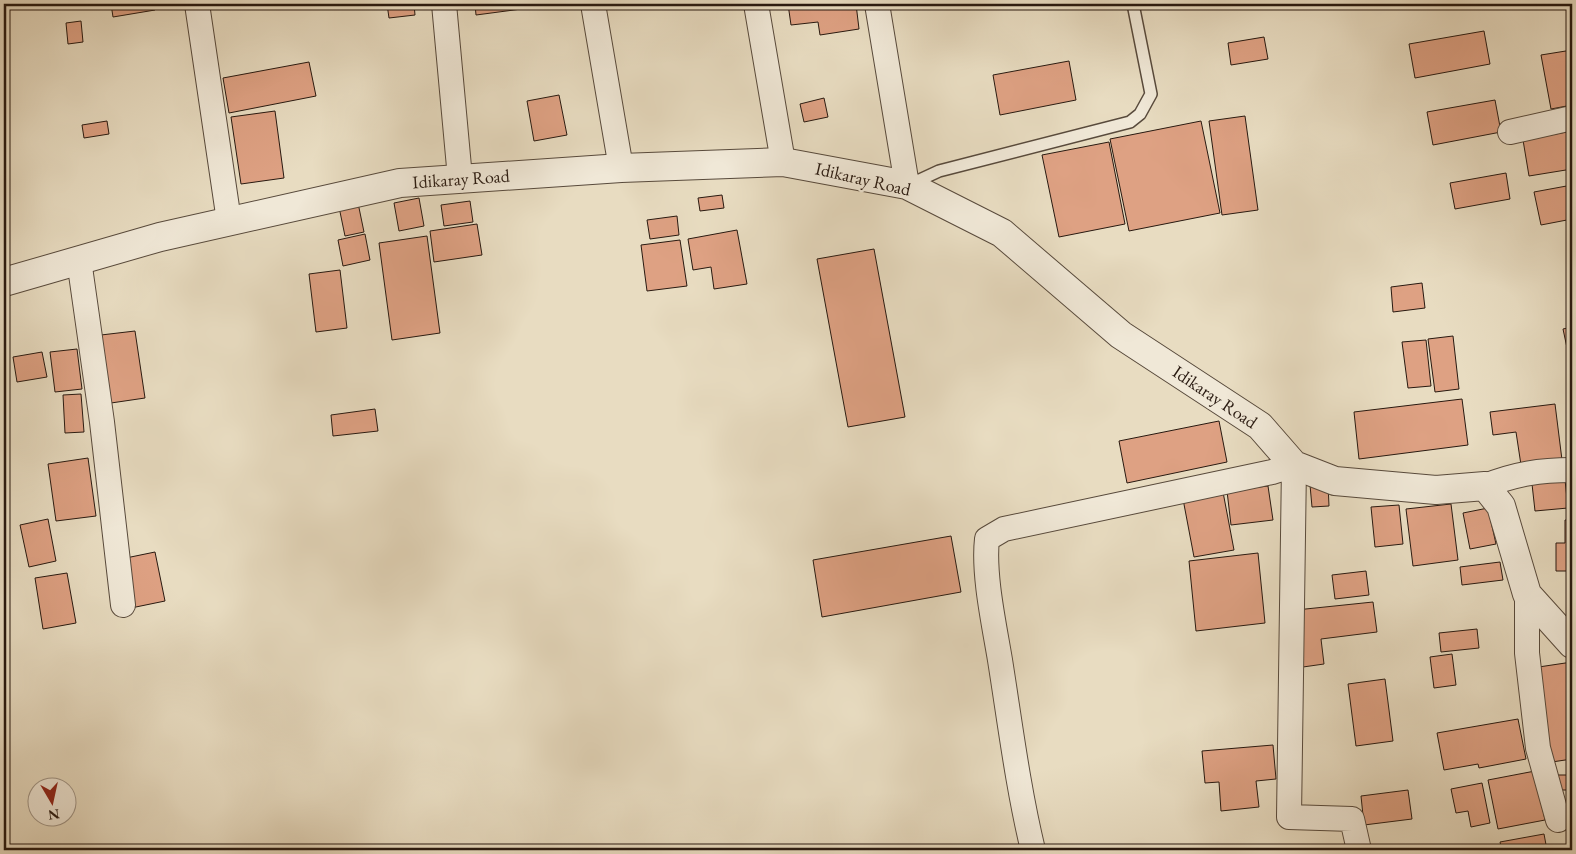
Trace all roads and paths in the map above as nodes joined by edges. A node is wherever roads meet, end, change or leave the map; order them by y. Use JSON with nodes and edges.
{"nodes":[{"id":1,"x":197,"y":4,"type":"edge"},
{"id":2,"x":444,"y":4,"type":"edge"},
{"id":3,"x":593,"y":4,"type":"edge"},
{"id":4,"x":756,"y":4,"type":"edge"},
{"id":5,"x":877,"y":4,"type":"edge"},
{"id":6,"x":1133,"y":4,"type":"edge"},
{"id":7,"x":1572,"y":118,"type":"edge"},
{"id":8,"x":1510,"y":132,"type":"dead end"},
{"id":9,"x":783,"y":162,"type":"junction"},
{"id":10,"x":621,"y":168,"type":"junction"},
{"id":11,"x":460,"y":178,"type":"junction"},
{"id":12,"x":907,"y":185,"type":"junction"},
{"id":13,"x":229,"y":221,"type":"junction"},
{"id":14,"x":79,"y":260,"type":"junction"},
{"id":15,"x":4,"y":282,"type":"edge"},
{"id":16,"x":1294,"y":465,"type":"junction"},
{"id":17,"x":1572,"y":470,"type":"edge"},
{"id":18,"x":1485,"y":486,"type":"junction"},
{"id":19,"x":1527,"y":594,"type":"junction"},
{"id":20,"x":123,"y":605,"type":"dead end"},
{"id":21,"x":1572,"y":644,"type":"edge"},
{"id":22,"x":1558,"y":820,"type":"dead end"},
{"id":23,"x":1033,"y":850,"type":"edge"},
{"id":24,"x":1359,"y":850,"type":"edge"}],
"edges":[{"from":1,"to":13,"type":"street"},
{"from":2,"to":11,"type":"street"},
{"from":3,"to":10,"type":"street"},
{"from":4,"to":9,"type":"street"},
{"from":5,"to":12,"type":"street"},
{"from":6,"to":12,"type":"lane"},
{"from":7,"to":8,"type":"street"},
{"from":9,"to":10,"type":"street","name":"Idikaray Road"},
{"from":9,"to":12,"type":"street","name":"Idikaray Road"},
{"from":10,"to":11,"type":"street","name":"Idikaray Road"},
{"from":11,"to":13,"type":"street","name":"Idikaray Road"},
{"from":12,"to":16,"type":"street","name":"Idikaray Road"},
{"from":13,"to":14,"type":"street","name":"Idikaray Road"},
{"from":14,"to":15,"type":"street","name":"Idikaray Road"},
{"from":14,"to":20,"type":"street"},
{"from":16,"to":18,"type":"street","name":"Idikaray Road"},
{"from":16,"to":23,"type":"street"},
{"from":16,"to":24,"type":"street"},
{"from":17,"to":18,"type":"street"},
{"from":18,"to":19,"type":"street"},
{"from":19,"to":21,"type":"street"},
{"from":19,"to":22,"type":"street"}]}
